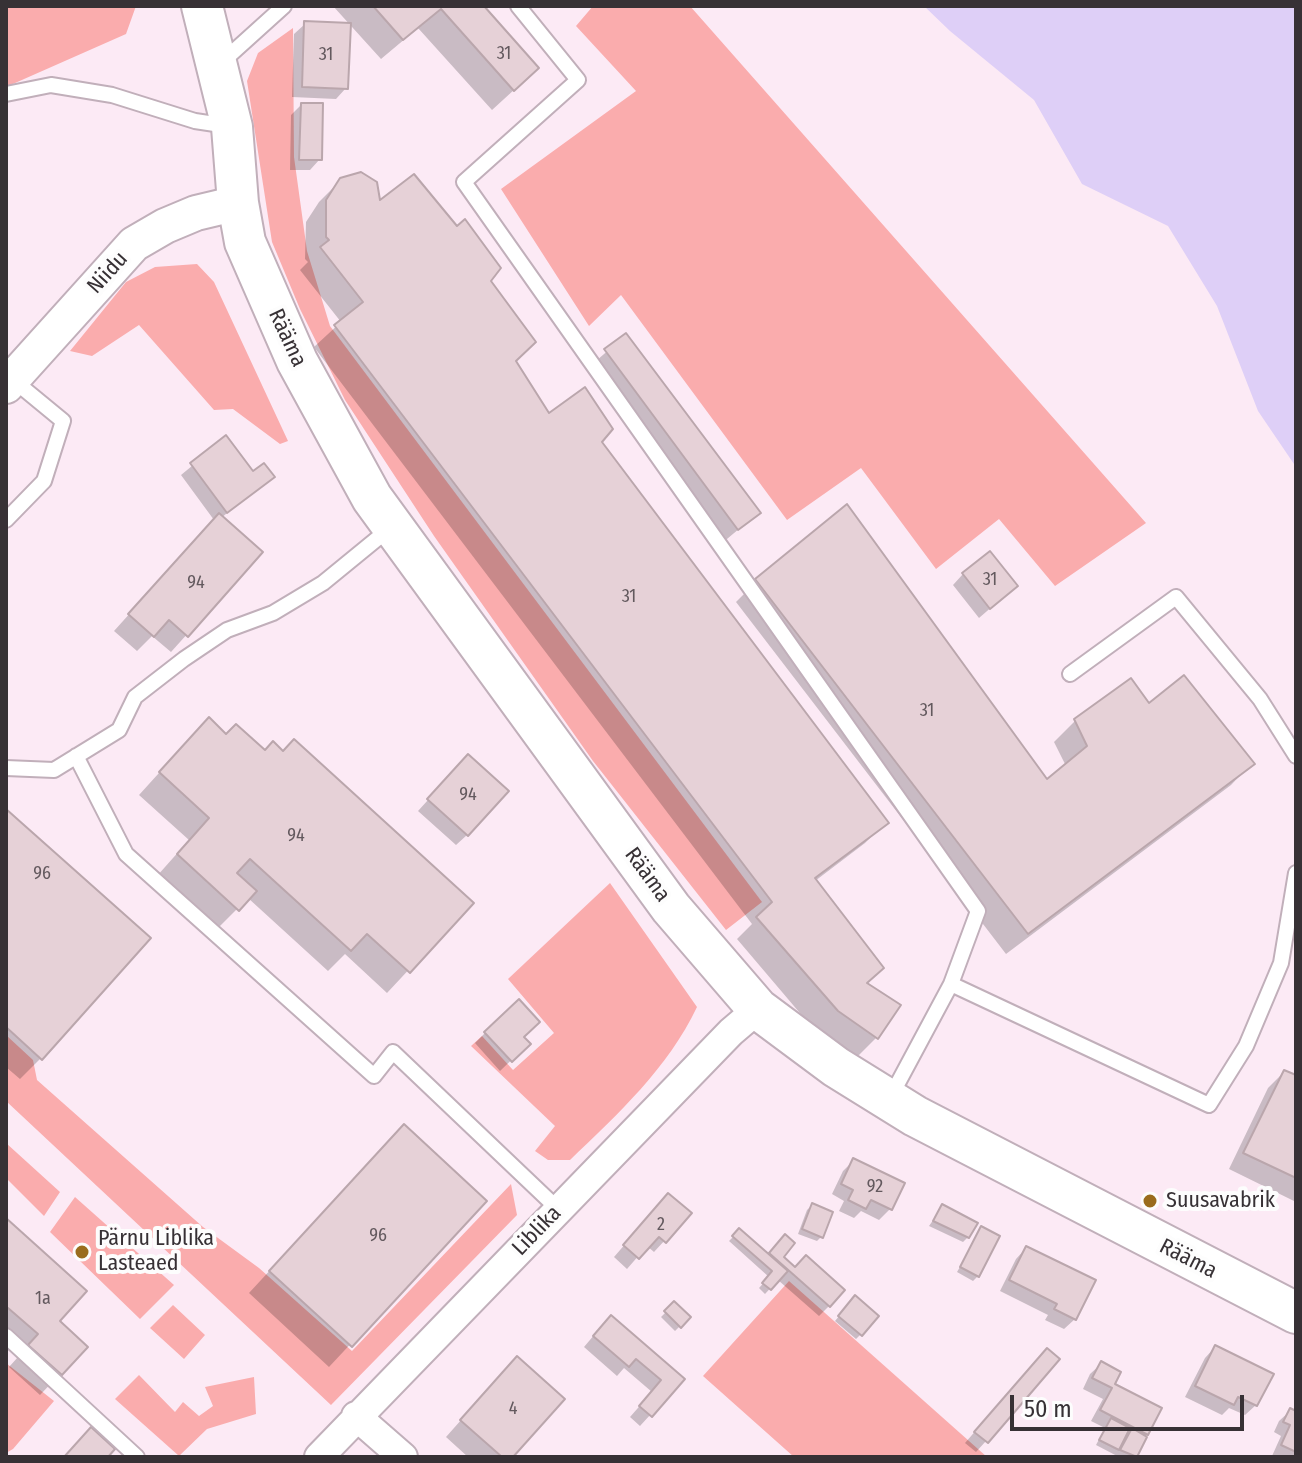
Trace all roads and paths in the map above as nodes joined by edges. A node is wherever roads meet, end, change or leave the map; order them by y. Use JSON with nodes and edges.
{"nodes":[{"id":1,"x":202,"y":6,"type":"edge"},
{"id":2,"x":284,"y":6,"type":"edge"},
{"id":3,"x":518,"y":6,"type":"edge"},
{"id":4,"x":218,"y":66,"type":"junction"},
{"id":5,"x":6,"y":94,"type":"edge"},
{"id":6,"x":232,"y":127,"type":"junction"},
{"id":7,"x":238,"y":203,"type":"junction"},
{"id":8,"x":9,"y":382,"type":"edge"},
{"id":9,"x":6,"y":520,"type":"edge"},
{"id":10,"x":393,"y":526,"type":"junction"},
{"id":11,"x":1070,"y":674,"type":"dead end"},
{"id":12,"x":76,"y":756,"type":"junction"},
{"id":13,"x":1296,"y":756,"type":"edge"},
{"id":14,"x":6,"y":768,"type":"edge"},
{"id":15,"x":1296,"y":873,"type":"edge"},
{"id":16,"x":951,"y":984,"type":"junction"},
{"id":17,"x":758,"y":1009,"type":"junction"},
{"id":18,"x":889,"y":1100,"type":"junction"},
{"id":19,"x":558,"y":1209,"type":"junction"},
{"id":20,"x":1296,"y":1313,"type":"edge"},
{"id":21,"x":6,"y":1336,"type":"edge"},
{"id":22,"x":356,"y":1416,"type":"junction"},
{"id":23,"x":137,"y":1457,"type":"edge"},
{"id":24,"x":319,"y":1457,"type":"edge"},
{"id":25,"x":403,"y":1457,"type":"edge"}],
"edges":[{"from":1,"to":4,"type":"main road","name":"Rääma"},
{"from":2,"to":4,"type":"lane"},
{"from":3,"to":16,"type":"lane"},
{"from":4,"to":6,"type":"main road","name":"Rääma"},
{"from":5,"to":6,"type":"lane"},
{"from":6,"to":7,"type":"main road","name":"Rääma"},
{"from":7,"to":8,"type":"street","name":"Niidu"},
{"from":7,"to":10,"type":"main road","name":"Rääma"},
{"from":8,"to":9,"type":"lane"},
{"from":10,"to":12,"type":"lane"},
{"from":10,"to":17,"type":"main road","name":"Rääma"},
{"from":11,"to":13,"type":"lane"},
{"from":12,"to":14,"type":"lane"},
{"from":12,"to":19,"type":"lane"},
{"from":15,"to":16,"type":"lane"},
{"from":16,"to":18,"type":"lane"},
{"from":17,"to":18,"type":"main road","name":"Rääma"},
{"from":17,"to":19,"type":"street","name":"Liblika"},
{"from":18,"to":20,"type":"main road","name":"Rääma"},
{"from":19,"to":22,"type":"street","name":"Liblika"},
{"from":21,"to":23,"type":"lane"},
{"from":22,"to":24,"type":"street","name":"Liblika"},
{"from":22,"to":25,"type":"street"}]}
